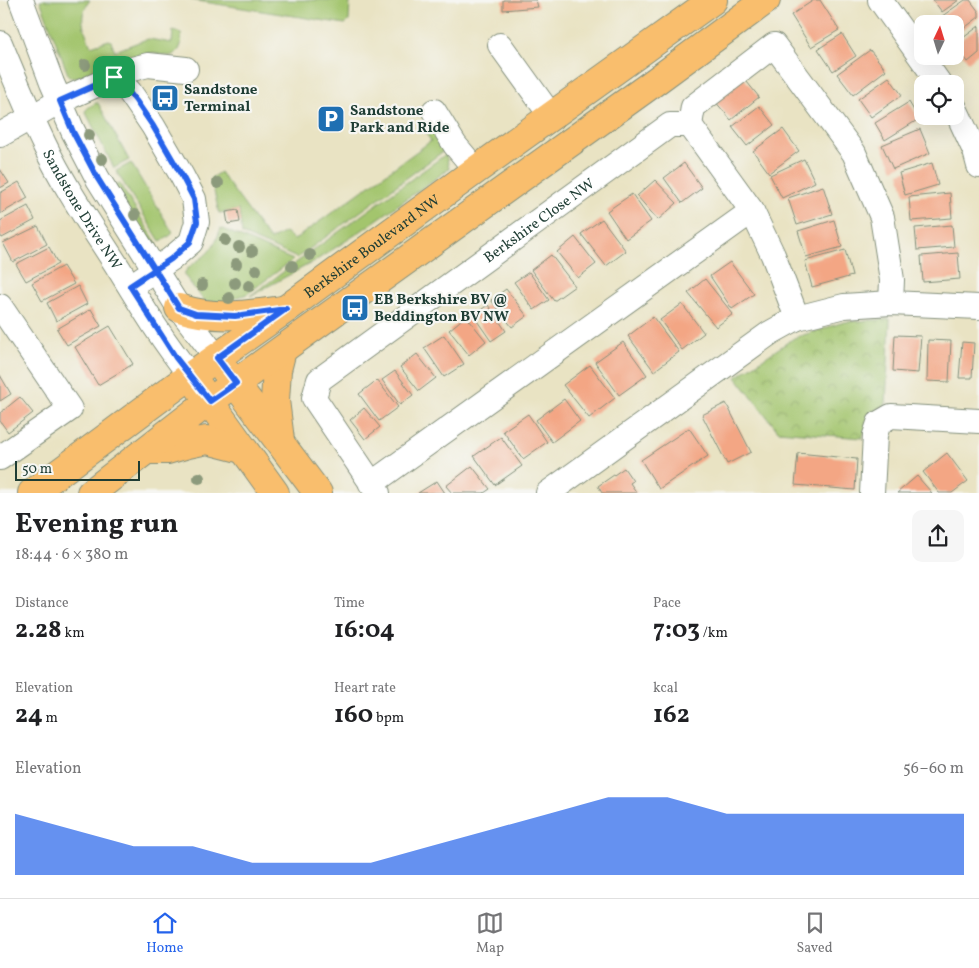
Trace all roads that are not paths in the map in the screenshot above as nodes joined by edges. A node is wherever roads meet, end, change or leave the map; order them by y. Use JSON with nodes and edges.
{"nodes":[{"id":1,"x":21,"y":0,"type":"edge"},
{"id":2,"x":766,"y":0,"type":"edge"},
{"id":3,"x":880,"y":0,"type":"edge"},
{"id":4,"x":701,"y":3,"type":"edge"},
{"id":5,"x":718,"y":35,"type":"junction"},
{"id":6,"x":0,"y":43,"type":"edge"},
{"id":7,"x":500,"y":45,"type":"dead end"},
{"id":8,"x":186,"y":69,"type":"dead end"},
{"id":9,"x":934,"y":75,"type":"edge"},
{"id":10,"x":114,"y":77,"type":"junction"},
{"id":11,"x":60,"y":101,"type":"junction"},
{"id":12,"x":434,"y":111,"type":"dead end"},
{"id":13,"x":552,"y":116,"type":"junction"},
{"id":14,"x":32,"y":117,"type":"junction"},
{"id":15,"x":690,"y":124,"type":"junction"},
{"id":16,"x":963,"y":125,"type":"edge"},
{"id":17,"x":0,"y":135,"type":"edge"},
{"id":18,"x":979,"y":166,"type":"edge"},
{"id":19,"x":476,"y":170,"type":"junction"},
{"id":20,"x":752,"y":211,"type":"junction"},
{"id":21,"x":155,"y":270,"type":"junction"},
{"id":22,"x":130,"y":286,"type":"junction"},
{"id":23,"x":891,"y":303,"type":"junction"},
{"id":24,"x":0,"y":306,"type":"edge"},
{"id":25,"x":979,"y":307,"type":"edge"},
{"id":26,"x":179,"y":308,"type":"junction"},
{"id":27,"x":286,"y":309,"type":"junction"},
{"id":28,"x":797,"y":318,"type":"junction"},
{"id":29,"x":282,"y":350,"type":"junction"},
{"id":30,"x":226,"y":370,"type":"junction"},
{"id":31,"x":201,"y":390,"type":"junction"},
{"id":32,"x":979,"y":421,"type":"edge"},
{"id":33,"x":280,"y":442,"type":"junction"},
{"id":34,"x":242,"y":449,"type":"junction"},
{"id":35,"x":148,"y":450,"type":"junction"},
{"id":36,"x":0,"y":458,"type":"edge"},
{"id":37,"x":375,"y":488,"type":"edge"},
{"id":38,"x":32,"y":493,"type":"edge"},
{"id":39,"x":91,"y":493,"type":"edge"},
{"id":40,"x":275,"y":493,"type":"edge"},
{"id":41,"x":318,"y":493,"type":"edge"},
{"id":42,"x":548,"y":493,"type":"edge"},
{"id":43,"x":872,"y":493,"type":"edge"}],
"edges":[{"from":1,"to":11,"type":"street","name":"Sandstone Drive NW"},
{"from":2,"to":5,"type":"main road","name":"Berkshire Boulevard NW"},
{"from":3,"to":9,"type":"street"},
{"from":4,"to":5,"type":"street"},
{"from":4,"to":13,"type":"main road","name":"Berkshire Boulevard NW"},
{"from":5,"to":29,"type":"main road","name":"Berkshire Boulevard NW"},
{"from":6,"to":14,"type":"street","name":"Sandstone Drive NW"},
{"from":7,"to":13,"type":"street"},
{"from":8,"to":10,"type":"street"},
{"from":10,"to":11,"type":"street"},
{"from":10,"to":21,"type":"street"},
{"from":11,"to":14,"type":"street"},
{"from":11,"to":21,"type":"street","name":"Sandstone Drive NW"},
{"from":12,"to":19,"type":"street"},
{"from":13,"to":19,"type":"main road","name":"Berkshire Boulevard NW"},
{"from":14,"to":17,"type":"street"},
{"from":14,"to":22,"type":"street","name":"Sandstone Drive NW"},
{"from":15,"to":20,"type":"street"},
{"from":15,"to":23,"type":"street"},
{"from":15,"to":37,"type":"street","name":"Berkshire Close NW"},
{"from":16,"to":18,"type":"street"},
{"from":19,"to":27,"type":"main road","name":"Berkshire Boulevard NW"},
{"from":20,"to":28,"type":"street"},
{"from":20,"to":37,"type":"street"},
{"from":21,"to":22,"type":"street"},
{"from":21,"to":26,"type":"street","name":"Sandstone Drive NW"},
{"from":22,"to":31,"type":"street","name":"Sandstone Drive NW"},
{"from":23,"to":25,"type":"street"},
{"from":23,"to":28,"type":"street"},
{"from":24,"to":36,"type":"street"},
{"from":26,"to":27,"type":"main road"},
{"from":26,"to":30,"type":"street","name":"Sandstone Drive NW"},
{"from":27,"to":30,"type":"main road","name":"Berkshire Boulevard NW"},
{"from":28,"to":42,"type":"street"},
{"from":29,"to":30,"type":"main road","name":"Berkshire Boulevard NW"},
{"from":29,"to":33,"type":"main road"},
{"from":30,"to":31,"type":"main road","name":"Berkshire Boulevard NW"},
{"from":30,"to":33,"type":"main road"},
{"from":31,"to":34,"type":"main road"},
{"from":31,"to":35,"type":"main road","name":"Berkshire Boulevard NW"},
{"from":31,"to":38,"type":"main road","name":"Berkshire Boulevard NW"},
{"from":32,"to":43,"type":"street"},
{"from":33,"to":41,"type":"main road"},
{"from":34,"to":35,"type":"main road"},
{"from":34,"to":40,"type":"main road"},
{"from":35,"to":39,"type":"main road","name":"Berkshire Boulevard NW"}]}
